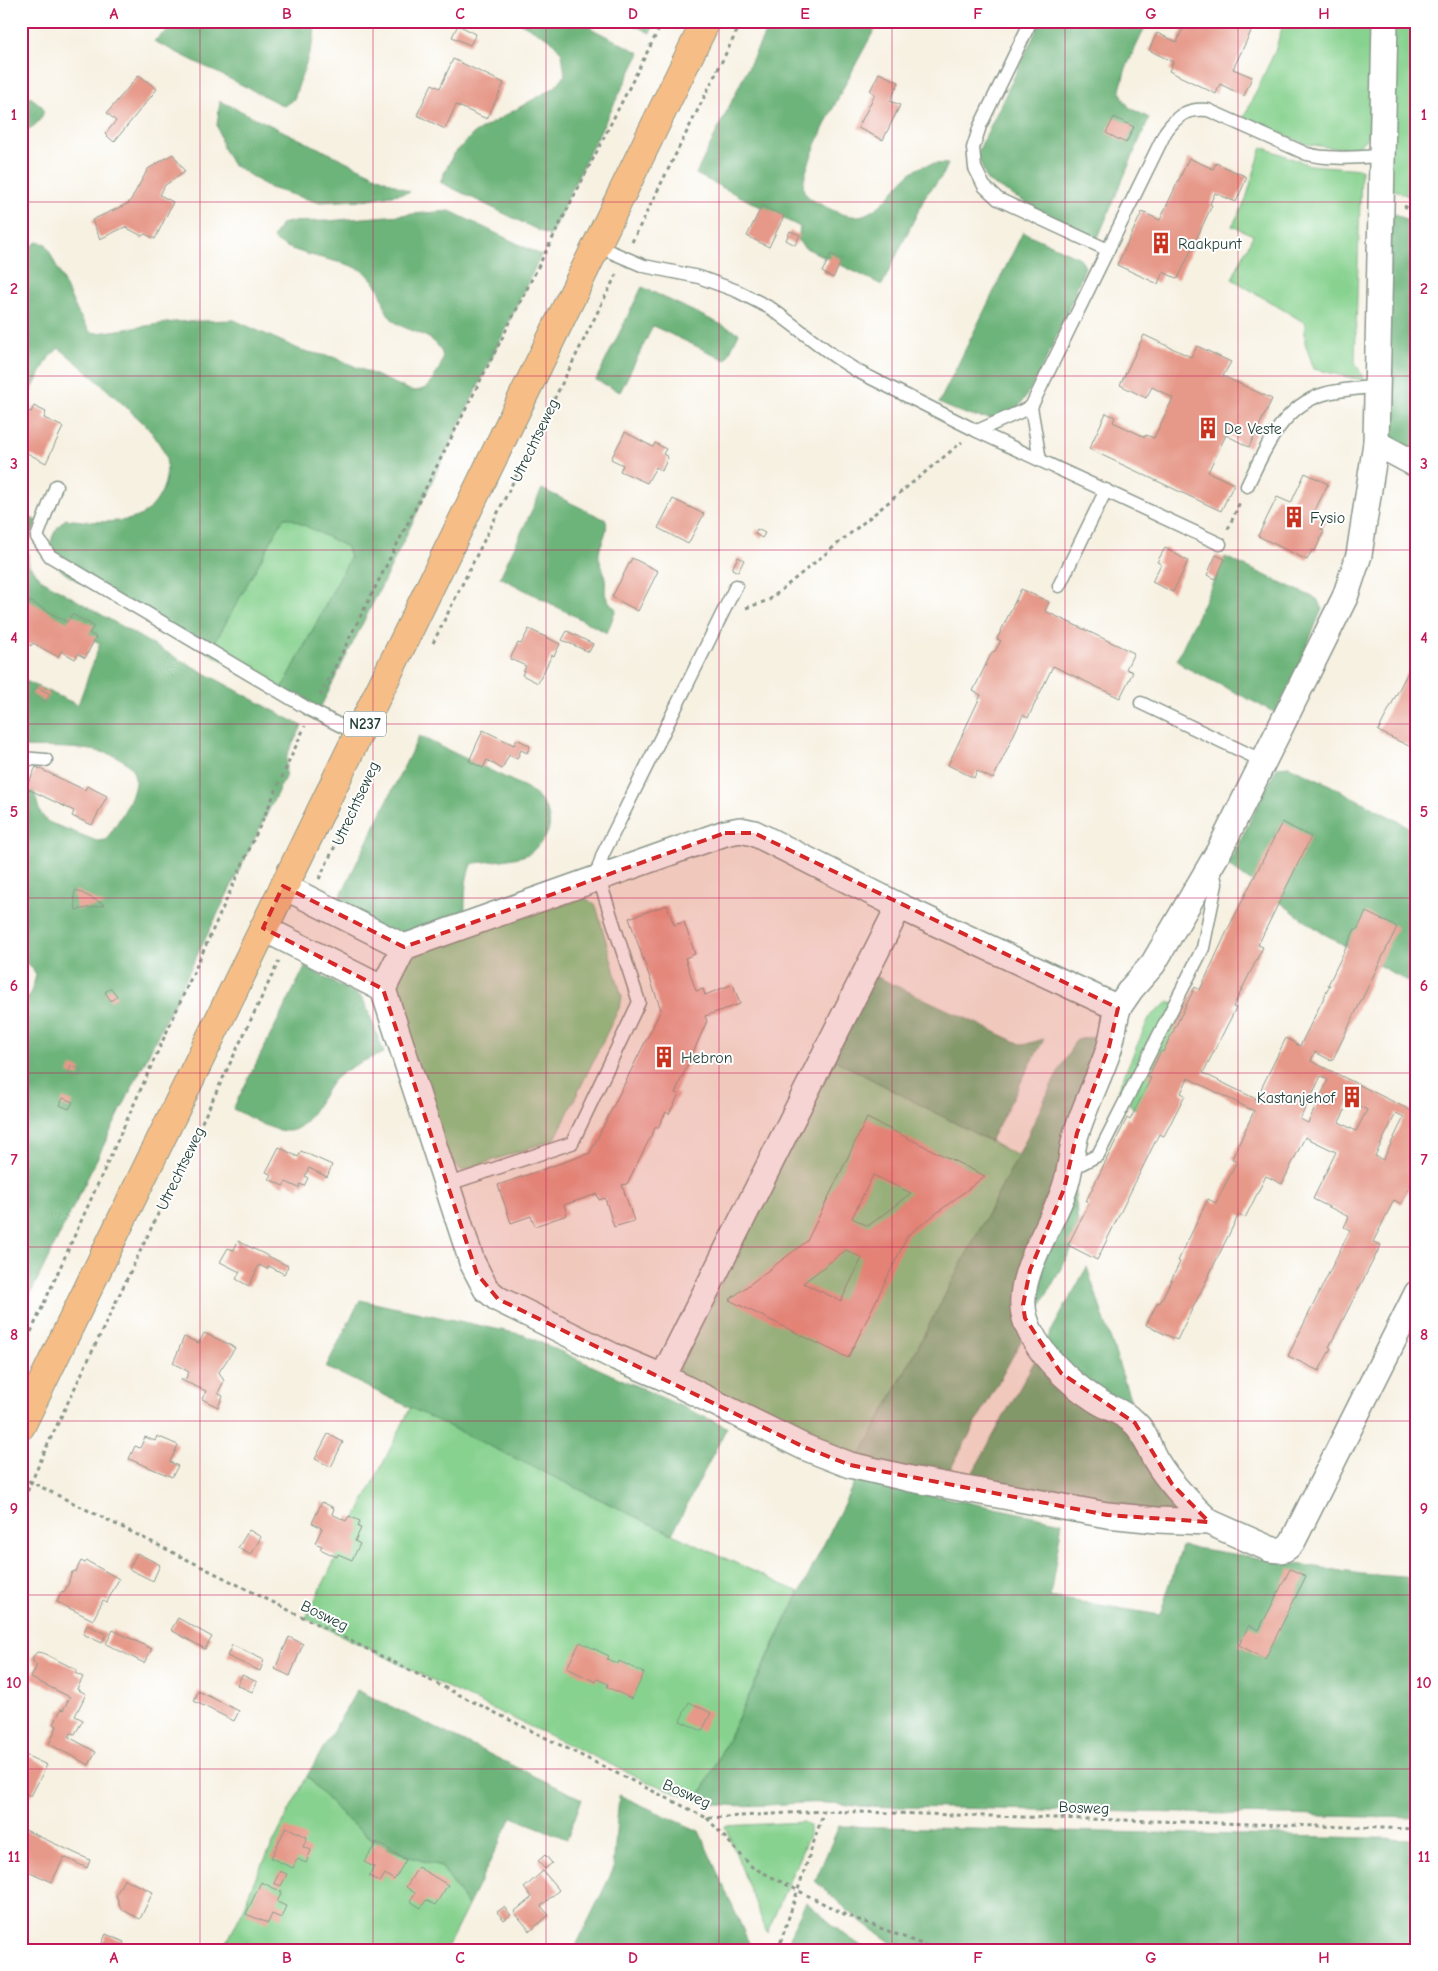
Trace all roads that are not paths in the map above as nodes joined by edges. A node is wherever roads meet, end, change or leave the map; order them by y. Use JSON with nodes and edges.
{"nodes":[{"id":1,"x":706,"y":21,"type":"edge"},
{"id":2,"x":1031,"y":21,"type":"edge"},
{"id":3,"x":1385,"y":21,"type":"edge"},
{"id":4,"x":1381,"y":156,"type":"junction"},
{"id":5,"x":597,"y":246,"type":"junction"},
{"id":6,"x":1108,"y":250,"type":"junction"},
{"id":7,"x":1378,"y":386,"type":"junction"},
{"id":8,"x":1031,"y":407,"type":"junction"},
{"id":9,"x":977,"y":431,"type":"junction"},
{"id":10,"x":1376,"y":444,"type":"junction"},
{"id":11,"x":1040,"y":460,"type":"junction"},
{"id":12,"x":1417,"y":465,"type":"edge"},
{"id":13,"x":56,"y":486,"type":"dead end"},
{"id":14,"x":1247,"y":486,"type":"road end"},
{"id":15,"x":1106,"y":490,"type":"junction"},
{"id":16,"x":1220,"y":544,"type":"road end"},
{"id":17,"x":736,"y":586,"type":"dead end"},
{"id":18,"x":1059,"y":586,"type":"dead end"},
{"id":19,"x":1141,"y":703,"type":"dead end"},
{"id":20,"x":359,"y":735,"type":"junction"},
{"id":21,"x":21,"y":758,"type":"edge"},
{"id":22,"x":46,"y":760,"type":"dead end"},
{"id":23,"x":1265,"y":762,"type":"junction"},
{"id":24,"x":1212,"y":863,"type":"junction"},
{"id":25,"x":599,"y":879,"type":"junction"},
{"id":26,"x":283,"y":886,"type":"junction"},
{"id":27,"x":899,"y":906,"type":"junction"},
{"id":28,"x":262,"y":928,"type":"junction"},
{"id":29,"x":404,"y":947,"type":"junction"},
{"id":30,"x":383,"y":989,"type":"junction"},
{"id":31,"x":1118,"y":1008,"type":"junction"},
{"id":32,"x":1069,"y":1170,"type":"junction"},
{"id":33,"x":446,"y":1185,"type":"junction"},
{"id":34,"x":1417,"y":1294,"type":"edge"},
{"id":35,"x":663,"y":1377,"type":"junction"},
{"id":36,"x":21,"y":1426,"type":"edge"},
{"id":37,"x":1209,"y":1522,"type":"junction"}],
"edges":[{"from":1,"to":5,"type":"main road","name":"Utrechtseweg","number":"N237"},
{"from":2,"to":6,"type":"lane"},
{"from":3,"to":4,"type":"street"},
{"from":4,"to":6,"type":"lane"},
{"from":4,"to":7,"type":"street"},
{"from":5,"to":9,"type":"lane"},
{"from":5,"to":20,"type":"main road","name":"Utrechtseweg","number":"N237"},
{"from":6,"to":8,"type":"lane"},
{"from":7,"to":10,"type":"street"},
{"from":7,"to":14,"type":"lane"},
{"from":8,"to":9,"type":"lane"},
{"from":8,"to":11,"type":"lane"},
{"from":9,"to":11,"type":"lane"},
{"from":10,"to":12,"type":"street"},
{"from":10,"to":23,"type":"street"},
{"from":11,"to":15,"type":"lane"},
{"from":13,"to":20,"type":"lane"},
{"from":15,"to":16,"type":"lane"},
{"from":15,"to":18,"type":"lane"},
{"from":17,"to":25,"type":"lane"},
{"from":19,"to":23,"type":"lane"},
{"from":20,"to":26,"type":"main road","name":"Utrechtseweg","number":"N237"},
{"from":21,"to":22,"type":"lane"},
{"from":23,"to":24,"type":"street"},
{"from":24,"to":31,"type":"street"},
{"from":24,"to":32,"type":"lane"},
{"from":25,"to":27,"type":"street"},
{"from":25,"to":29,"type":"street"},
{"from":25,"to":33,"type":"lane"},
{"from":26,"to":28,"type":"main road","name":"Utrechtseweg","number":"N237"},
{"from":26,"to":29,"type":"street"},
{"from":27,"to":31,"type":"street"},
{"from":27,"to":35,"type":"street"},
{"from":28,"to":30,"type":"street"},
{"from":28,"to":36,"type":"main road","name":"Utrechtseweg","number":"N237"},
{"from":29,"to":30,"type":"street"},
{"from":30,"to":33,"type":"street"},
{"from":31,"to":32,"type":"street"},
{"from":32,"to":37,"type":"street"},
{"from":33,"to":35,"type":"street"},
{"from":34,"to":37,"type":"street"},
{"from":35,"to":37,"type":"street"}]}
